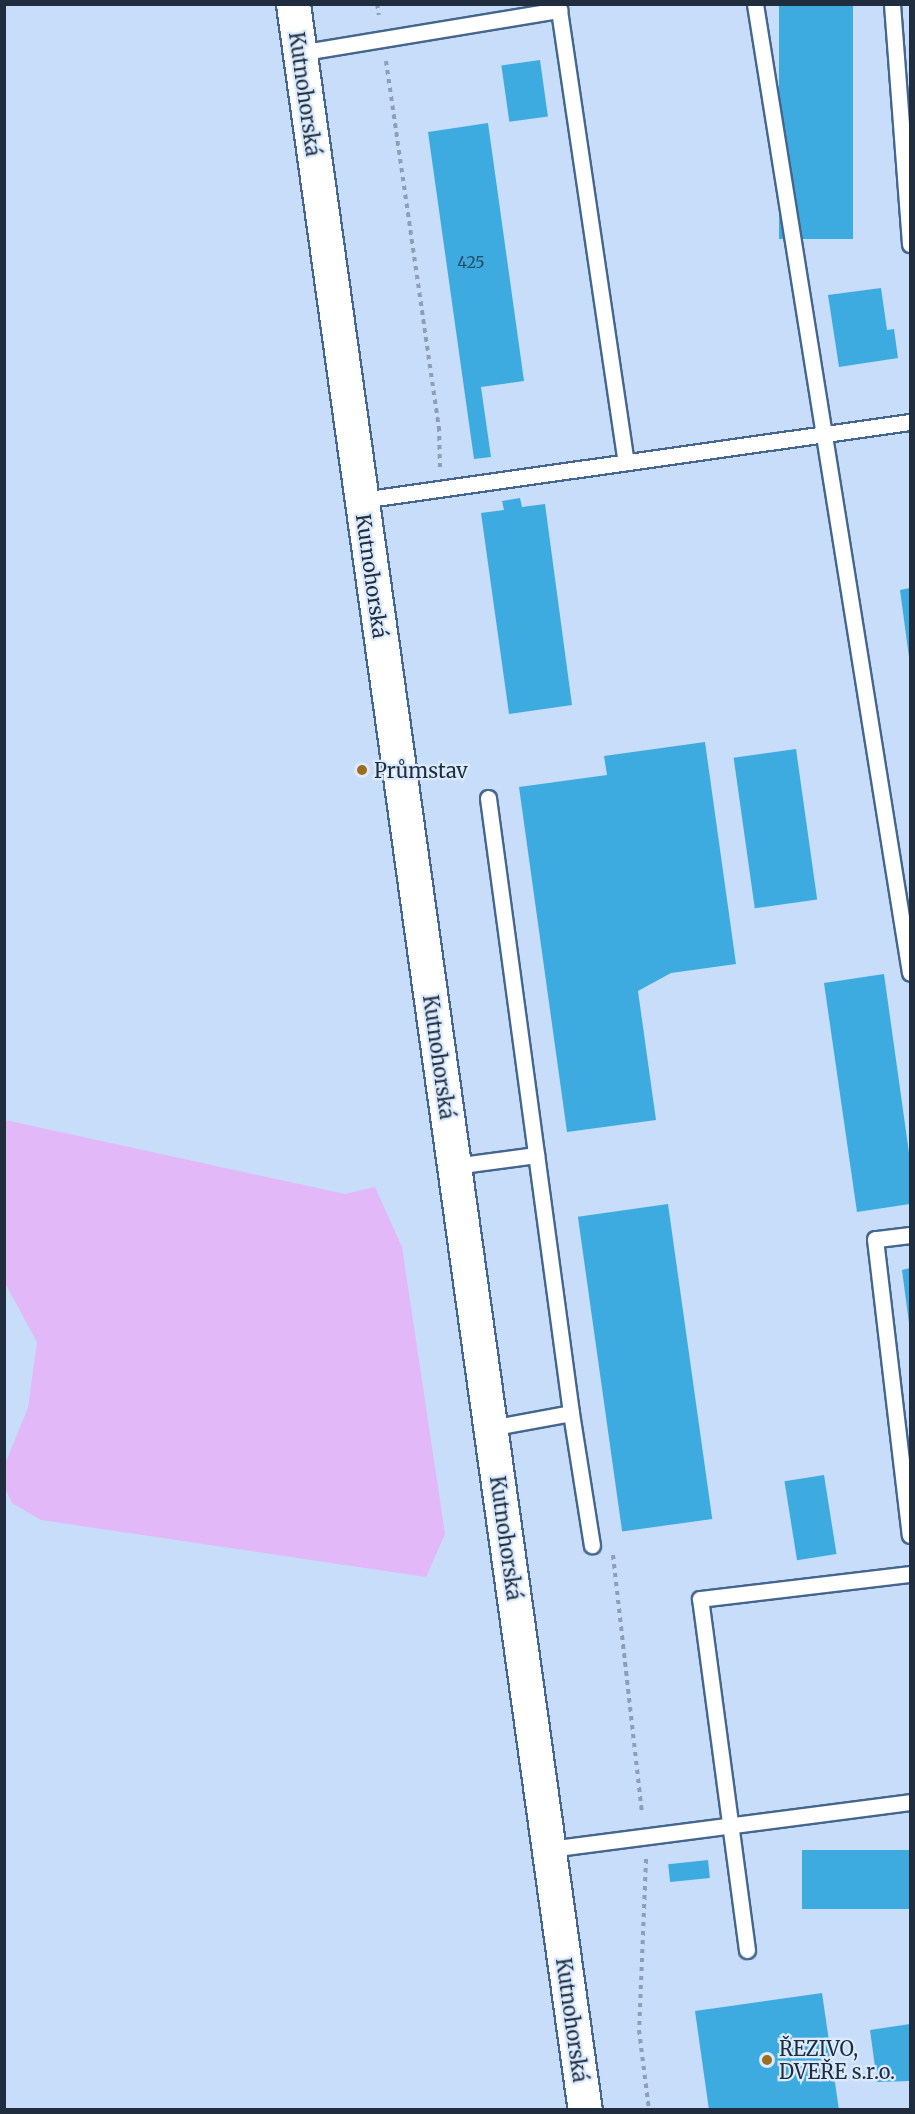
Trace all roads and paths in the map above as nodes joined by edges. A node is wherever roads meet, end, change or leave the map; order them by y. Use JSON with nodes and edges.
{"nodes":[{"id":1,"x":292,"y":4,"type":"edge"},
{"id":2,"x":377,"y":4,"type":"edge"},
{"id":3,"x":755,"y":4,"type":"edge"},
{"id":4,"x":892,"y":4,"type":"edge"},
{"id":5,"x":382,"y":40,"type":"junction"},
{"id":6,"x":299,"y":53,"type":"junction"},
{"id":7,"x":909,"y":199,"type":"edge"},
{"id":8,"x":910,"y":244,"type":"edge"},
{"id":9,"x":910,"y":422,"type":"edge"},
{"id":10,"x":824,"y":434,"type":"junction"},
{"id":11,"x":626,"y":462,"type":"junction"},
{"id":12,"x":441,"y":489,"type":"junction"},
{"id":13,"x":361,"y":500,"type":"junction"},
{"id":14,"x":488,"y":798,"type":"dead end"},
{"id":15,"x":910,"y":973,"type":"edge"},
{"id":16,"x":536,"y":1155,"type":"junction"},
{"id":17,"x":454,"y":1166,"type":"junction"},
{"id":18,"x":910,"y":1235,"type":"edge"},
{"id":19,"x":571,"y":1413,"type":"junction"},
{"id":20,"x":490,"y":1428,"type":"junction"},
{"id":21,"x":910,"y":1535,"type":"edge"},
{"id":22,"x":592,"y":1545,"type":"dead end"},
{"id":23,"x":910,"y":1574,"type":"edge"},
{"id":24,"x":910,"y":1802,"type":"edge"},
{"id":25,"x":730,"y":1827,"type":"junction"},
{"id":26,"x":549,"y":1849,"type":"junction"},
{"id":27,"x":747,"y":1950,"type":"dead end"},
{"id":28,"x":585,"y":2109,"type":"edge"}],
"edges":[{"from":1,"to":6,"type":"main road","name":"Kutnohorská"},
{"from":2,"to":5,"type":"path"},
{"from":3,"to":10,"type":"lane"},
{"from":4,"to":7,"type":"lane"},
{"from":5,"to":6,"type":"lane"},
{"from":5,"to":11,"type":"lane"},
{"from":5,"to":12,"type":"path"},
{"from":6,"to":13,"type":"main road","name":"Kutnohorská"},
{"from":7,"to":8,"type":"lane"},
{"from":9,"to":10,"type":"lane"},
{"from":10,"to":11,"type":"lane"},
{"from":10,"to":15,"type":"lane"},
{"from":11,"to":12,"type":"lane"},
{"from":12,"to":13,"type":"lane"},
{"from":13,"to":17,"type":"main road","name":"Kutnohorská"},
{"from":14,"to":16,"type":"lane"},
{"from":16,"to":17,"type":"lane"},
{"from":16,"to":19,"type":"lane"},
{"from":17,"to":20,"type":"main road","name":"Kutnohorská"},
{"from":18,"to":21,"type":"lane"},
{"from":19,"to":20,"type":"lane"},
{"from":19,"to":22,"type":"lane"},
{"from":20,"to":26,"type":"main road","name":"Kutnohorská"},
{"from":23,"to":25,"type":"lane"},
{"from":24,"to":25,"type":"lane"},
{"from":25,"to":26,"type":"lane"},
{"from":25,"to":27,"type":"lane"},
{"from":26,"to":28,"type":"main road","name":"Kutnohorská"}]}
